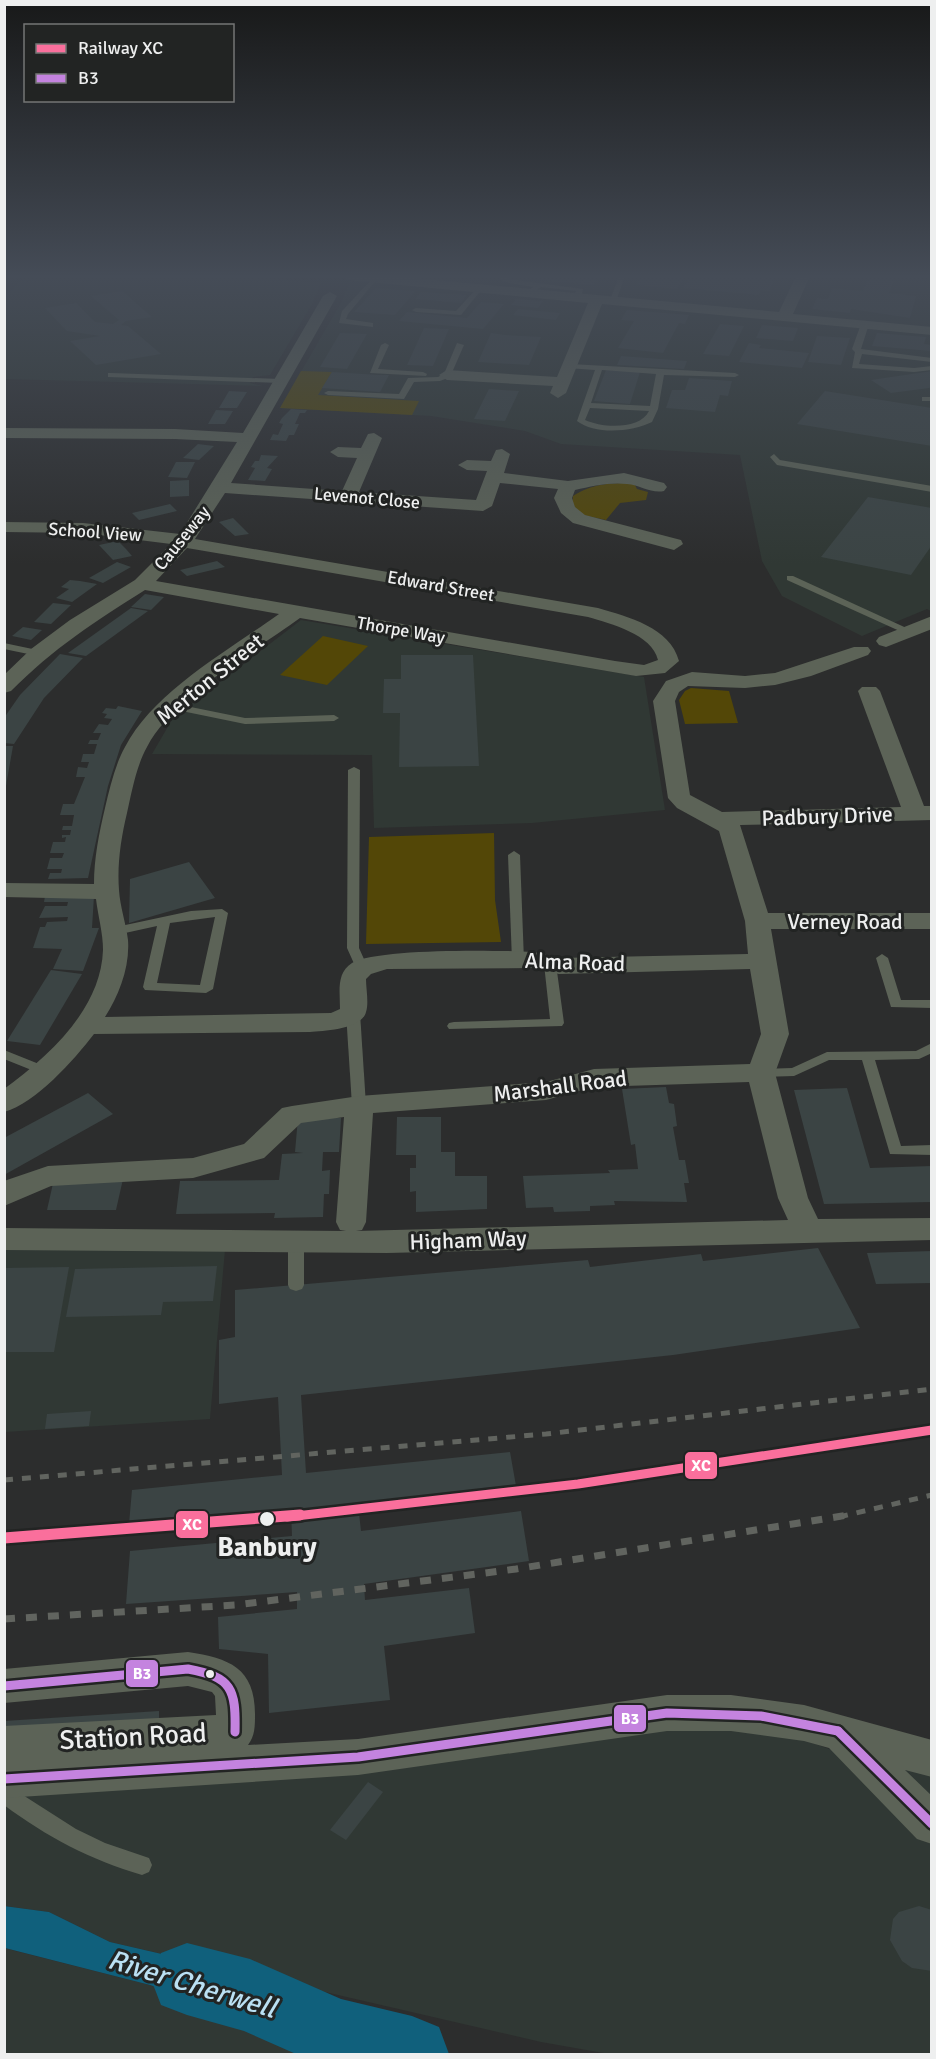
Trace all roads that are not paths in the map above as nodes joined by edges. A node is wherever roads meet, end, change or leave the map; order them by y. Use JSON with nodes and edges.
{"nodes":[{"id":1,"x":285,"y":372,"type":"edge"},
{"id":2,"x":393,"y":372,"type":"edge"},
{"id":3,"x":448,"y":372,"type":"edge"},
{"id":4,"x":567,"y":372,"type":"edge"},
{"id":5,"x":598,"y":372,"type":"edge"},
{"id":6,"x":658,"y":372,"type":"edge"},
{"id":7,"x":660,"y":372,"type":"edge"},
{"id":8,"x":111,"y":375,"type":"dead end"},
{"id":9,"x":447,"y":375,"type":"junction"},
{"id":10,"x":735,"y":375,"type":"dead end"},
{"id":11,"x":280,"y":381,"type":"junction"},
{"id":12,"x":328,"y":393,"type":"dead end"},
{"id":13,"x":586,"y":405,"type":"junction"},
{"id":14,"x":654,"y":409,"type":"junction"},
{"id":15,"x":4,"y":433,"type":"edge"},
{"id":16,"x":246,"y":438,"type":"junction"},
{"id":17,"x":338,"y":452,"type":"dead end"},
{"id":18,"x":774,"y":457,"type":"dead end"},
{"id":19,"x":467,"y":465,"type":"dead end"},
{"id":20,"x":498,"y":466,"type":"junction"},
{"id":21,"x":568,"y":486,"type":"junction"},
{"id":22,"x":220,"y":487,"type":"junction"},
{"id":23,"x":658,"y":487,"type":"dead end"},
{"id":24,"x":932,"y":489,"type":"edge"},
{"id":25,"x":348,"y":495,"type":"junction"},
{"id":26,"x":4,"y":527,"type":"edge"},
{"id":27,"x":184,"y":541,"type":"junction"},
{"id":28,"x":674,"y":544,"type":"dead end"},
{"id":29,"x":790,"y":578,"type":"dead end"},
{"id":30,"x":142,"y":584,"type":"junction"},
{"id":31,"x":295,"y":612,"type":"junction"},
{"id":32,"x":932,"y":622,"type":"edge"},
{"id":33,"x":908,"y":632,"type":"junction"},
{"id":34,"x":886,"y":641,"type":"dead end"},
{"id":35,"x":4,"y":645,"type":"edge"},
{"id":36,"x":861,"y":651,"type":"dead end"},
{"id":37,"x":38,"y":653,"type":"junction"},
{"id":38,"x":660,"y":669,"type":"joint"},
{"id":39,"x":4,"y":687,"type":"edge"},
{"id":40,"x":869,"y":691,"type":"dead end"},
{"id":41,"x":171,"y":706,"type":"junction"},
{"id":42,"x":334,"y":718,"type":"dead end"},
{"id":43,"x":354,"y":770,"type":"dead end"},
{"id":44,"x":923,"y":813,"type":"edge"},
{"id":45,"x":722,"y":819,"type":"junction"},
{"id":46,"x":514,"y":855,"type":"dead end"},
{"id":47,"x":4,"y":890,"type":"edge"},
{"id":48,"x":107,"y":892,"type":"junction"},
{"id":49,"x":758,"y":921,"type":"junction"},
{"id":50,"x":932,"y":921,"type":"edge"},
{"id":51,"x":164,"y":922,"type":"junction"},
{"id":52,"x":116,"y":931,"type":"junction"},
{"id":53,"x":882,"y":958,"type":"dead end"},
{"id":54,"x":518,"y":960,"type":"junction"},
{"id":55,"x":762,"y":961,"type":"junction"},
{"id":56,"x":550,"y":964,"type":"junction"},
{"id":57,"x":362,"y":968,"type":"junction"},
{"id":58,"x":932,"y":1004,"type":"edge"},
{"id":59,"x":353,"y":1013,"type":"junction"},
{"id":60,"x":88,"y":1026,"type":"junction"},
{"id":61,"x":454,"y":1026,"type":"dead end"},
{"id":62,"x":932,"y":1047,"type":"edge"},
{"id":63,"x":4,"y":1054,"type":"edge"},
{"id":64,"x":867,"y":1055,"type":"junction"},
{"id":65,"x":44,"y":1071,"type":"junction"},
{"id":66,"x":761,"y":1073,"type":"junction"},
{"id":67,"x":4,"y":1103,"type":"edge"},
{"id":68,"x":359,"y":1105,"type":"junction"},
{"id":69,"x":932,"y":1150,"type":"edge"},
{"id":70,"x":4,"y":1196,"type":"edge"},
{"id":71,"x":351,"y":1222,"type":"dead end"},
{"id":72,"x":807,"y":1229,"type":"junction"},
{"id":73,"x":932,"y":1229,"type":"edge"},
{"id":74,"x":4,"y":1239,"type":"edge"},
{"id":75,"x":296,"y":1242,"type":"junction"},
{"id":76,"x":296,"y":1285,"type":"dead end"},
{"id":77,"x":4,"y":1686,"type":"edge"},
{"id":78,"x":838,"y":1731,"type":"junction"},
{"id":79,"x":4,"y":1744,"type":"edge"},
{"id":80,"x":932,"y":1759,"type":"edge"},
{"id":81,"x":4,"y":1779,"type":"edge"},
{"id":82,"x":4,"y":1792,"type":"edge"},
{"id":83,"x":932,"y":1825,"type":"edge"},
{"id":84,"x":142,"y":1865,"type":"dead end"}],
"edges":[{"from":1,"to":11,"type":"street","name":"Causeway"},
{"from":2,"to":9,"type":"lane"},
{"from":3,"to":9,"type":"lane"},
{"from":4,"to":9,"type":"street"},
{"from":5,"to":13,"type":"lane"},
{"from":6,"to":14,"type":"lane"},
{"from":7,"to":10,"type":"lane"},
{"from":8,"to":11,"type":"lane"},
{"from":9,"to":12,"type":"lane"},
{"from":11,"to":16,"type":"street","name":"Causeway"},
{"from":13,"to":14,"type":"lane"},
{"from":13,"to":14,"type":"lane"},
{"from":15,"to":16,"type":"street"},
{"from":16,"to":22,"type":"street","name":"Causeway"},
{"from":17,"to":25,"type":"street"},
{"from":18,"to":24,"type":"lane"},
{"from":19,"to":20,"type":"street"},
{"from":20,"to":21,"type":"street"},
{"from":20,"to":25,"type":"street","name":"Levenot Close"},
{"from":21,"to":23,"type":"street"},
{"from":21,"to":28,"type":"street"},
{"from":22,"to":25,"type":"street","name":"Levenot Close"},
{"from":22,"to":27,"type":"street","name":"Causeway"},
{"from":26,"to":27,"type":"street","name":"School View"},
{"from":27,"to":30,"type":"street","name":"Causeway"},
{"from":27,"to":38,"type":"street","name":"Edward Street"},
{"from":29,"to":33,"type":"lane"},
{"from":30,"to":31,"type":"street","name":"Thorpe Way"},
{"from":30,"to":37,"type":"street","name":"Causeway"},
{"from":31,"to":38,"type":"street","name":"Thorpe Way"},
{"from":31,"to":41,"type":"street","name":"Merton Street"},
{"from":32,"to":33,"type":"street"},
{"from":33,"to":34,"type":"street"},
{"from":35,"to":37,"type":"lane"},
{"from":36,"to":45,"type":"street"},
{"from":37,"to":39,"type":"street","name":"Causeway"},
{"from":40,"to":44,"type":"street"},
{"from":41,"to":42,"type":"lane"},
{"from":41,"to":48,"type":"street","name":"Merton Street"},
{"from":43,"to":57,"type":"lane"},
{"from":44,"to":45,"type":"street","name":"Padbury Drive"},
{"from":45,"to":49,"type":"street"},
{"from":46,"to":54,"type":"lane"},
{"from":47,"to":48,"type":"street"},
{"from":48,"to":52,"type":"street","name":"Merton Street"},
{"from":49,"to":50,"type":"street","name":"Verney Road"},
{"from":49,"to":55,"type":"street"},
{"from":51,"to":51,"type":"lane"},
{"from":51,"to":52,"type":"lane"},
{"from":52,"to":60,"type":"street","name":"Merton Street"},
{"from":53,"to":58,"type":"lane"},
{"from":54,"to":56,"type":"street","name":"Alma Road"},
{"from":54,"to":57,"type":"street","name":"Alma Road"},
{"from":55,"to":56,"type":"street","name":"Alma Road"},
{"from":55,"to":66,"type":"street"},
{"from":56,"to":61,"type":"lane"},
{"from":57,"to":59,"type":"street"},
{"from":59,"to":60,"type":"street"},
{"from":59,"to":68,"type":"lane"},
{"from":60,"to":65,"type":"street","name":"Merton Street"},
{"from":62,"to":64,"type":"lane","name":"Marshall Road"},
{"from":63,"to":65,"type":"lane"},
{"from":64,"to":66,"type":"lane","name":"Marshall Road"},
{"from":64,"to":69,"type":"lane"},
{"from":65,"to":67,"type":"street","name":"Merton Street"},
{"from":66,"to":68,"type":"street","name":"Marshall Road"},
{"from":66,"to":72,"type":"street"},
{"from":68,"to":70,"type":"street","name":"Marshall Road"},
{"from":68,"to":71,"type":"street"},
{"from":72,"to":73,"type":"street","name":"Higham Way"},
{"from":72,"to":75,"type":"street","name":"Higham Way"},
{"from":74,"to":75,"type":"street","name":"Higham Way"},
{"from":75,"to":76,"type":"lane"},
{"from":77,"to":79,"type":"street","name":"Station Road"},
{"from":78,"to":80,"type":"street"},
{"from":78,"to":81,"type":"street"},
{"from":78,"to":83,"type":"street"},
{"from":82,"to":84,"type":"lane"}]}
